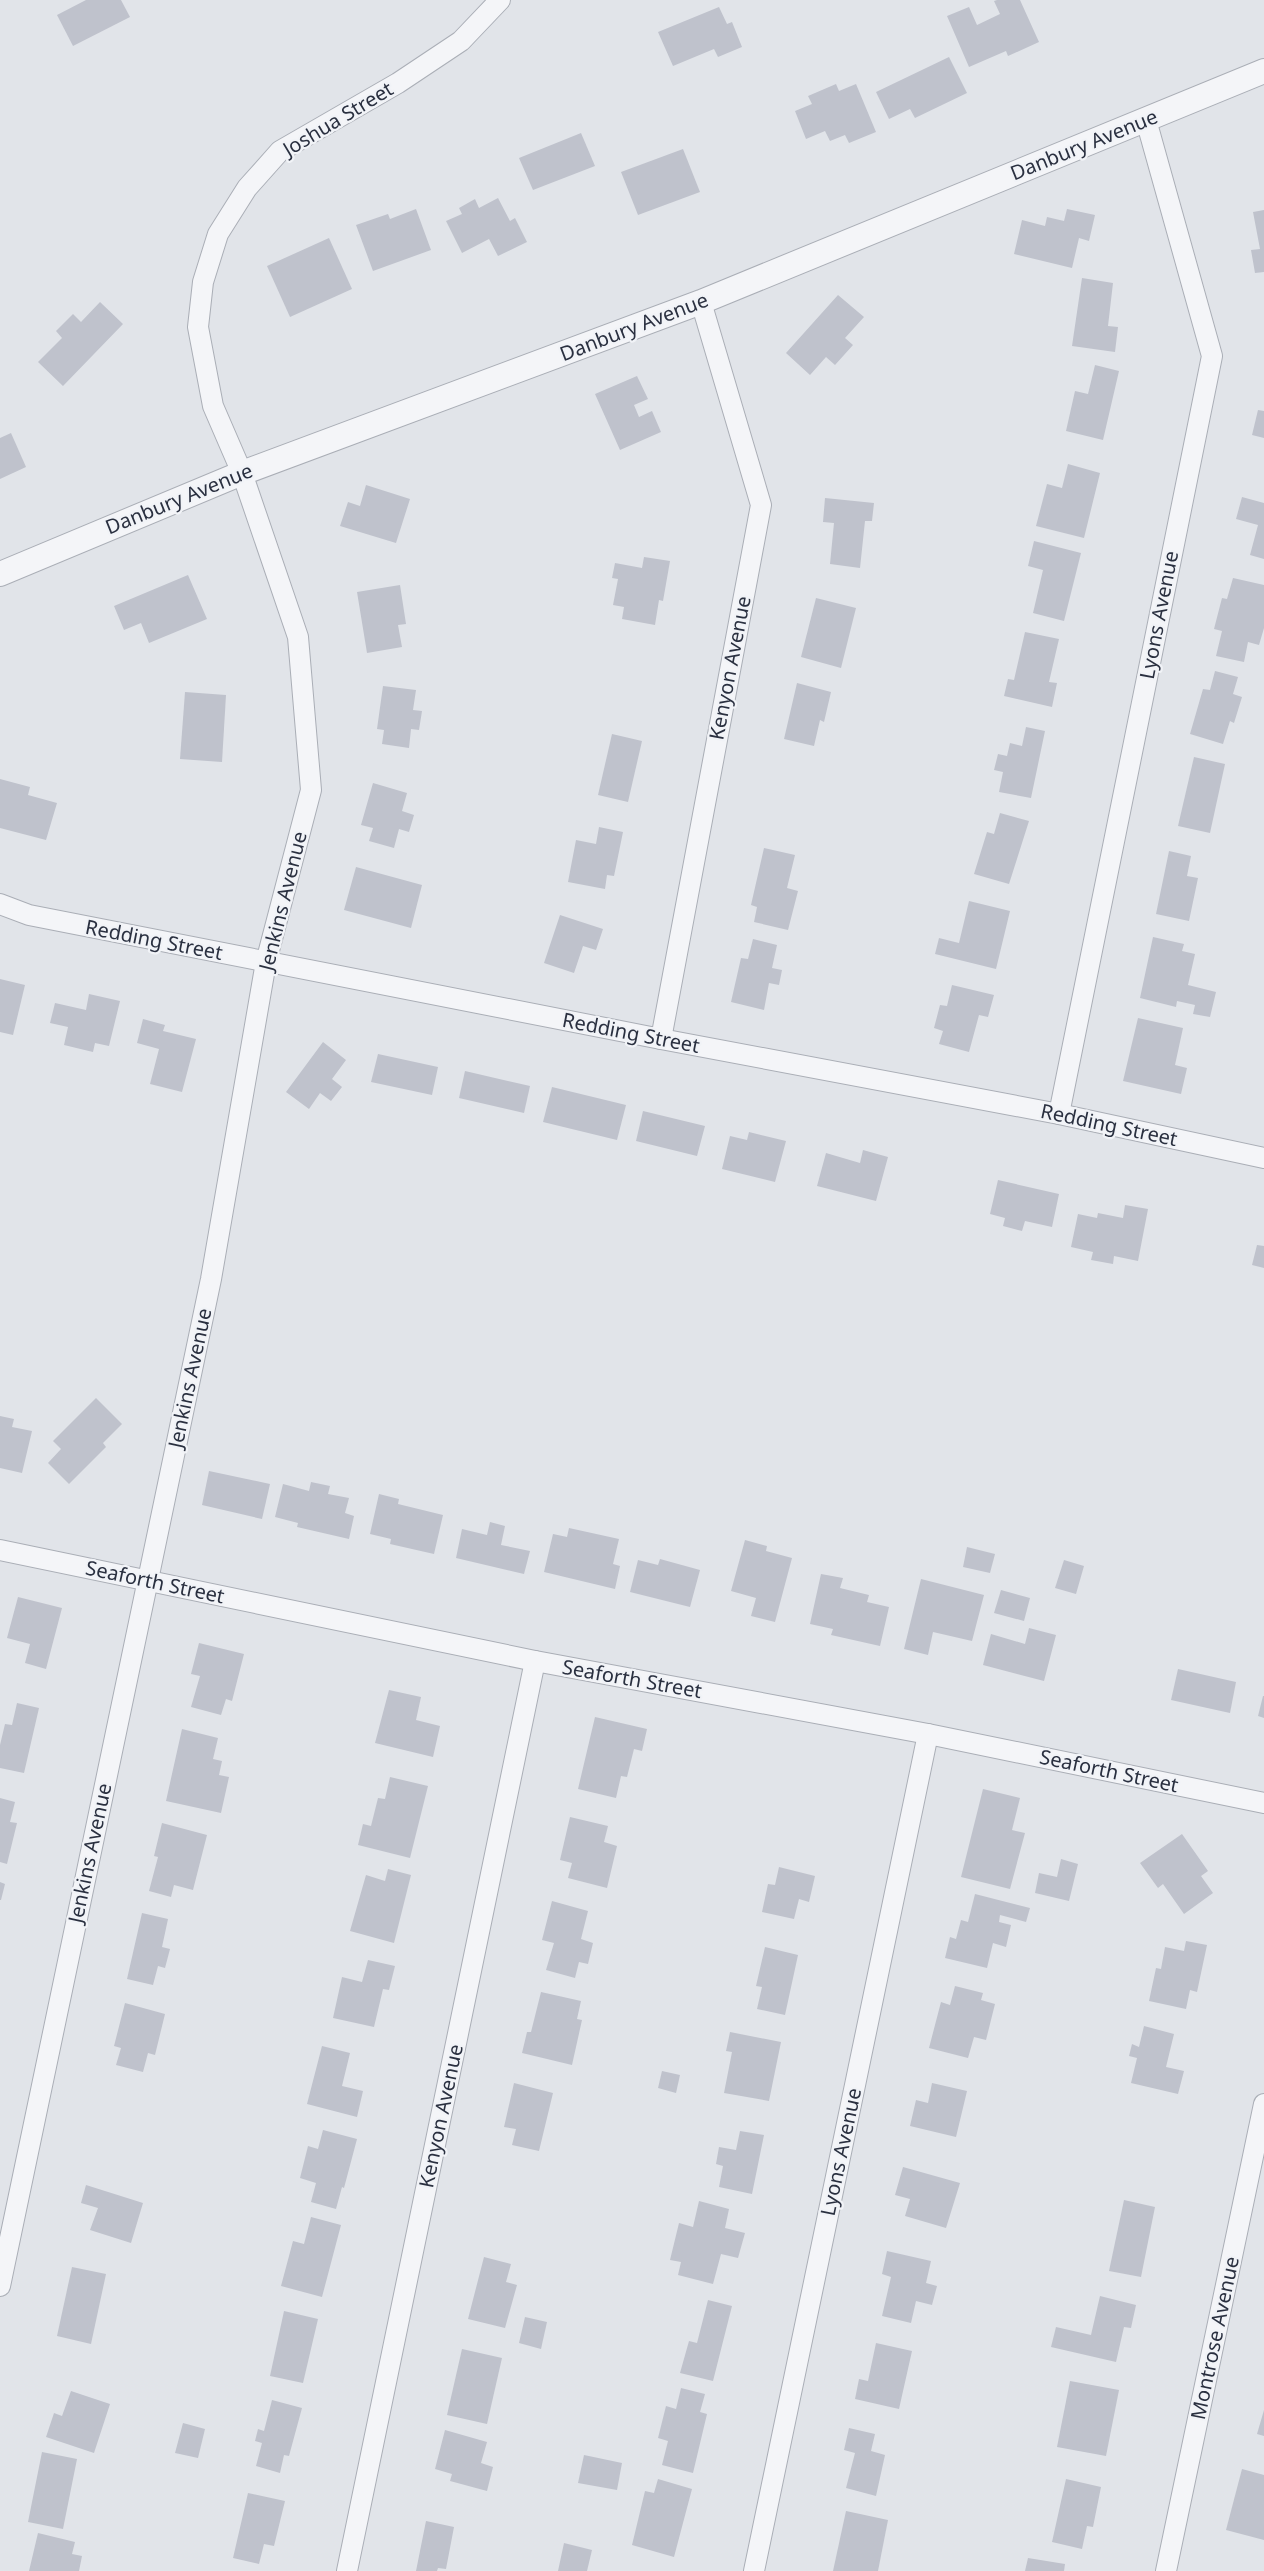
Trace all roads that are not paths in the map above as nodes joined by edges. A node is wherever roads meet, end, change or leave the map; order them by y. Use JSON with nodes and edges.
{"nodes":[{"id":1,"x":500,"y":0,"type":"edge"},
{"id":2,"x":1264,"y":71,"type":"edge"},
{"id":3,"x":1146,"y":120,"type":"junction"},
{"id":4,"x":701,"y":302,"type":"junction"},
{"id":5,"x":242,"y":473,"type":"junction"},
{"id":6,"x":0,"y":574,"type":"edge"},
{"id":7,"x":0,"y":904,"type":"edge"},
{"id":8,"x":266,"y":962,"type":"junction"},
{"id":9,"x":661,"y":1039,"type":"junction"},
{"id":10,"x":1059,"y":1114,"type":"junction"},
{"id":11,"x":1264,"y":1158,"type":"edge"},
{"id":12,"x":0,"y":1550,"type":"edge"},
{"id":13,"x":147,"y":1580,"type":"junction"},
{"id":14,"x":535,"y":1661,"type":"junction"},
{"id":15,"x":928,"y":1734,"type":"junction"},
{"id":16,"x":1264,"y":1803,"type":"edge"},
{"id":17,"x":1264,"y":2104,"type":"edge"},
{"id":18,"x":0,"y":2286,"type":"edge"},
{"id":19,"x":346,"y":2571,"type":"edge"},
{"id":20,"x":754,"y":2571,"type":"edge"},
{"id":21,"x":1166,"y":2571,"type":"edge"}],
"edges":[{"from":1,"to":5,"type":"street","name":"Joshua Street"},
{"from":2,"to":3,"type":"street","name":"Danbury Avenue"},
{"from":3,"to":4,"type":"street","name":"Danbury Avenue"},
{"from":3,"to":10,"type":"street","name":"Lyons Avenue"},
{"from":4,"to":5,"type":"street","name":"Danbury Avenue"},
{"from":4,"to":9,"type":"street","name":"Kenyon Avenue"},
{"from":5,"to":6,"type":"street","name":"Danbury Avenue"},
{"from":5,"to":8,"type":"street","name":"Jenkins Avenue"},
{"from":7,"to":8,"type":"street","name":"Redding Street"},
{"from":8,"to":9,"type":"street","name":"Redding Street"},
{"from":8,"to":13,"type":"street","name":"Jenkins Avenue"},
{"from":9,"to":10,"type":"street","name":"Redding Street"},
{"from":10,"to":11,"type":"street","name":"Redding Street"},
{"from":12,"to":13,"type":"street","name":"Seaforth Street"},
{"from":13,"to":14,"type":"street","name":"Seaforth Street"},
{"from":13,"to":18,"type":"street","name":"Jenkins Avenue"},
{"from":14,"to":15,"type":"street","name":"Seaforth Street"},
{"from":14,"to":19,"type":"street","name":"Kenyon Avenue"},
{"from":15,"to":16,"type":"street","name":"Seaforth Street"},
{"from":15,"to":20,"type":"street","name":"Lyons Avenue"},
{"from":17,"to":21,"type":"street","name":"Montrose Avenue"}]}
